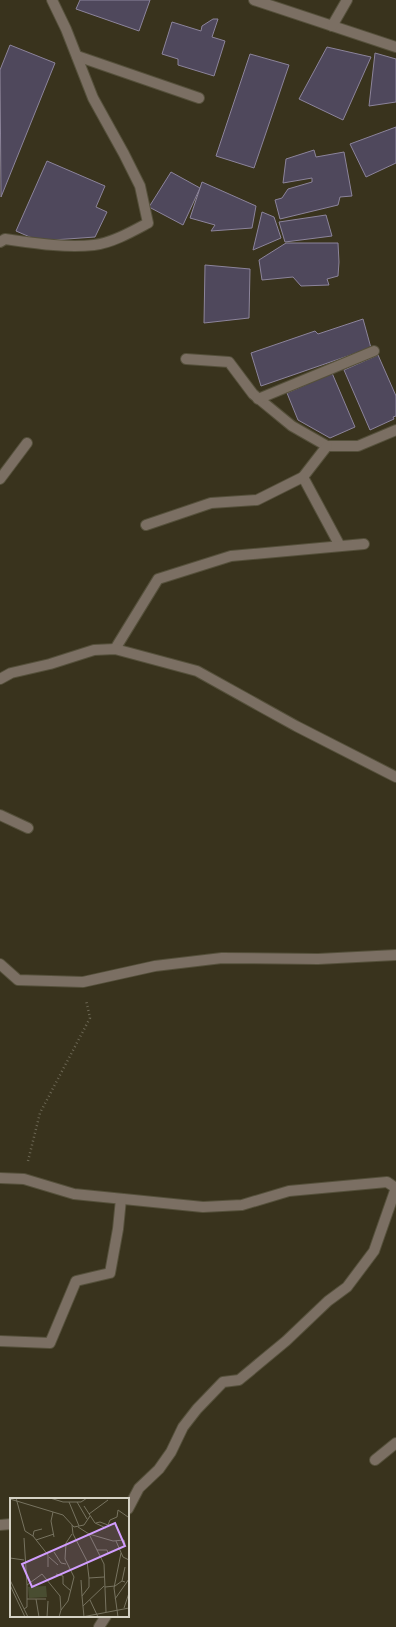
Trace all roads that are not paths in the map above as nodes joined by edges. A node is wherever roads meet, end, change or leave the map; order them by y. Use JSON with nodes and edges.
{"nodes":[{"id":1,"x":52,"y":0,"type":"edge"},
{"id":2,"x":254,"y":0,"type":"edge"},
{"id":3,"x":347,"y":0,"type":"edge"},
{"id":4,"x":332,"y":26,"type":"junction"},
{"id":5,"x":396,"y":47,"type":"edge"},
{"id":6,"x":77,"y":56,"type":"junction"},
{"id":7,"x":199,"y":98,"type":"dead end"},
{"id":8,"x":0,"y":242,"type":"edge"},
{"id":9,"x":374,"y":351,"type":"dead end"},
{"id":10,"x":186,"y":358,"type":"dead end"},
{"id":11,"x":258,"y":399,"type":"junction"},
{"id":12,"x":396,"y":430,"type":"edge"},
{"id":13,"x":27,"y":443,"type":"dead end"},
{"id":14,"x":327,"y":446,"type":"junction"},
{"id":15,"x":303,"y":477,"type":"junction"},
{"id":16,"x":0,"y":479,"type":"edge"},
{"id":17,"x":146,"y":525,"type":"dead end"},
{"id":18,"x":364,"y":544,"type":"dead end"},
{"id":19,"x":340,"y":546,"type":"junction"},
{"id":20,"x":115,"y":649,"type":"junction"},
{"id":21,"x":0,"y":679,"type":"edge"},
{"id":22,"x":396,"y":777,"type":"edge"},
{"id":23,"x":0,"y":815,"type":"edge"},
{"id":24,"x":28,"y":828,"type":"dead end"},
{"id":25,"x":396,"y":955,"type":"edge"},
{"id":26,"x":0,"y":964,"type":"edge"},
{"id":27,"x":0,"y":1178,"type":"edge"},
{"id":28,"x":396,"y":1188,"type":"edge"},
{"id":29,"x":121,"y":1199,"type":"junction"},
{"id":30,"x":0,"y":1341,"type":"edge"},
{"id":31,"x":396,"y":1443,"type":"edge"},
{"id":32,"x":375,"y":1460,"type":"dead end"},
{"id":33,"x":129,"y":1507,"type":"edge"},
{"id":34,"x":10,"y":1524,"type":"edge"},
{"id":35,"x":0,"y":1525,"type":"edge"},
{"id":36,"x":105,"y":1617,"type":"edge"},
{"id":37,"x":99,"y":1627,"type":"edge"}],
"edges":[{"from":1,"to":6,"type":"street"},
{"from":2,"to":4,"type":"street"},
{"from":3,"to":4,"type":"street"},
{"from":4,"to":5,"type":"street"},
{"from":6,"to":7,"type":"street"},
{"from":6,"to":8,"type":"street"},
{"from":9,"to":11,"type":"street"},
{"from":10,"to":11,"type":"street"},
{"from":11,"to":14,"type":"street"},
{"from":12,"to":14,"type":"street"},
{"from":13,"to":16,"type":"street"},
{"from":14,"to":15,"type":"street"},
{"from":15,"to":17,"type":"street"},
{"from":15,"to":19,"type":"street"},
{"from":18,"to":19,"type":"street"},
{"from":19,"to":20,"type":"street"},
{"from":20,"to":21,"type":"street"},
{"from":20,"to":22,"type":"street"},
{"from":23,"to":24,"type":"street"},
{"from":25,"to":26,"type":"street"},
{"from":27,"to":29,"type":"street"},
{"from":28,"to":29,"type":"street"},
{"from":28,"to":33,"type":"street"},
{"from":29,"to":30,"type":"street"},
{"from":31,"to":32,"type":"street"},
{"from":34,"to":35,"type":"street"},
{"from":36,"to":37,"type":"street"}]}
